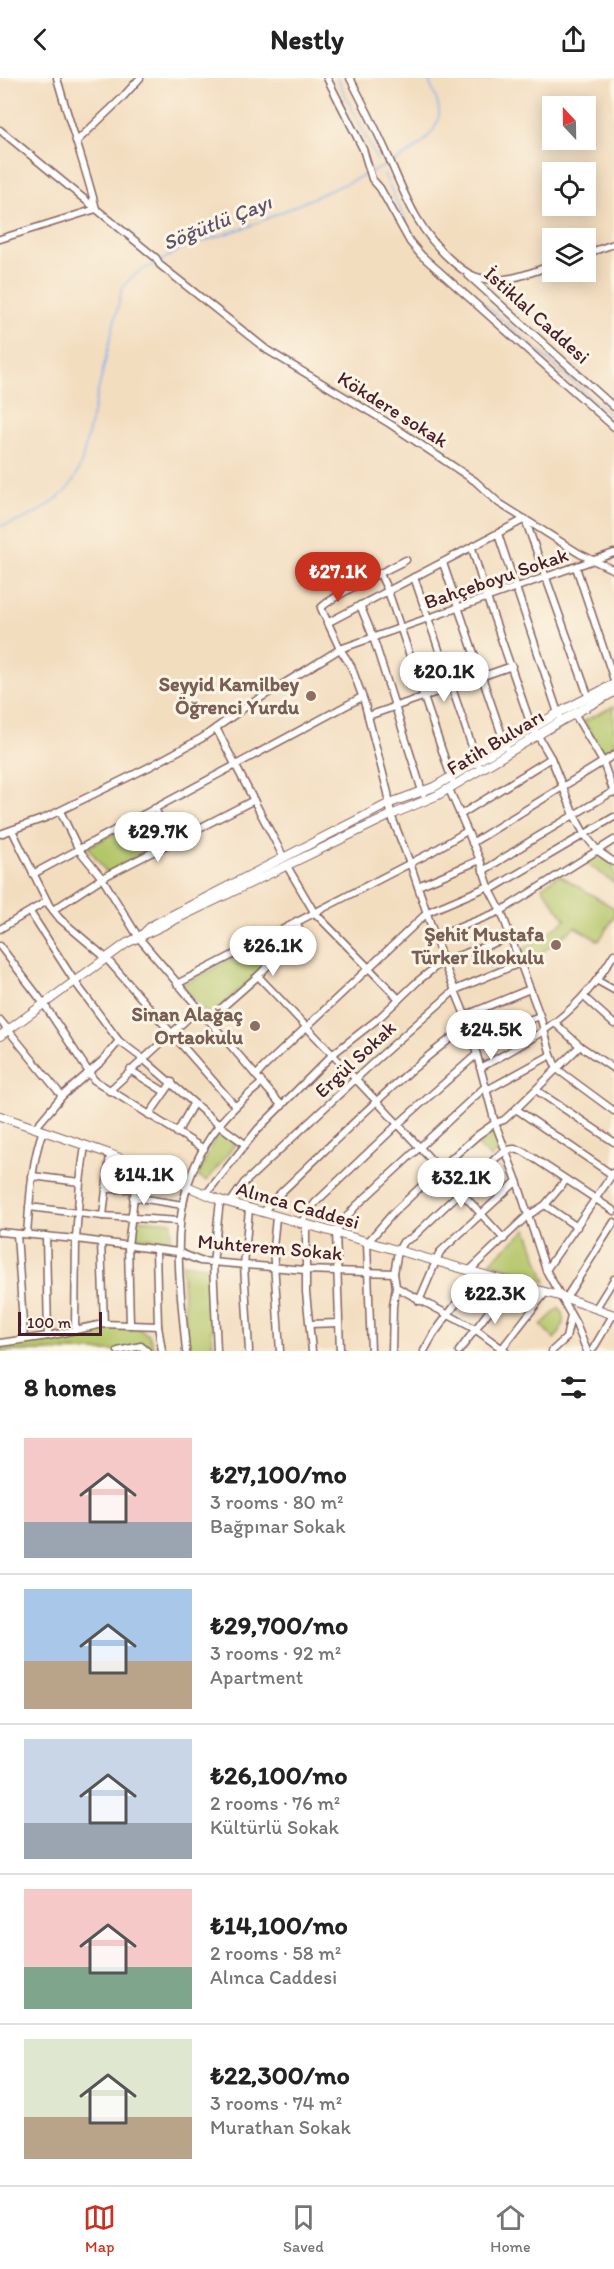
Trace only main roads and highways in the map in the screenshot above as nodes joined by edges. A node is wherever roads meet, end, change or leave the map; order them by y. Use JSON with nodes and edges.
{"nodes":[{"id":1,"x":614,"y":684,"type":"edge"},
{"id":2,"x":614,"y":692,"type":"edge"},
{"id":3,"x":590,"y":700,"type":"junction"},
{"id":4,"x":560,"y":717,"type":"junction"},
{"id":5,"x":535,"y":732,"type":"junction"},
{"id":6,"x":139,"y":938,"type":"junction"},
{"id":7,"x":4,"y":1033,"type":"edge"},
{"id":8,"x":0,"y":1116,"type":"edge"},
{"id":9,"x":613,"y":1315,"type":"edge"}],
"edges":[{"from":1,"to":3,"type":"main road"},
{"from":2,"to":3,"type":"main road","name":"Fatih Bulvarı"},
{"from":3,"to":4,"type":"main road"},
{"from":3,"to":4,"type":"main road","name":"Fatih Bulvarı"},
{"from":4,"to":5,"type":"main road"},
{"from":5,"to":6,"type":"main road","name":"Fatih Bulvarı"},
{"from":5,"to":6,"type":"main road"},
{"from":6,"to":7,"type":"main road"},
{"from":8,"to":9,"type":"main road","name":"Alınca Caddesi"}]}
